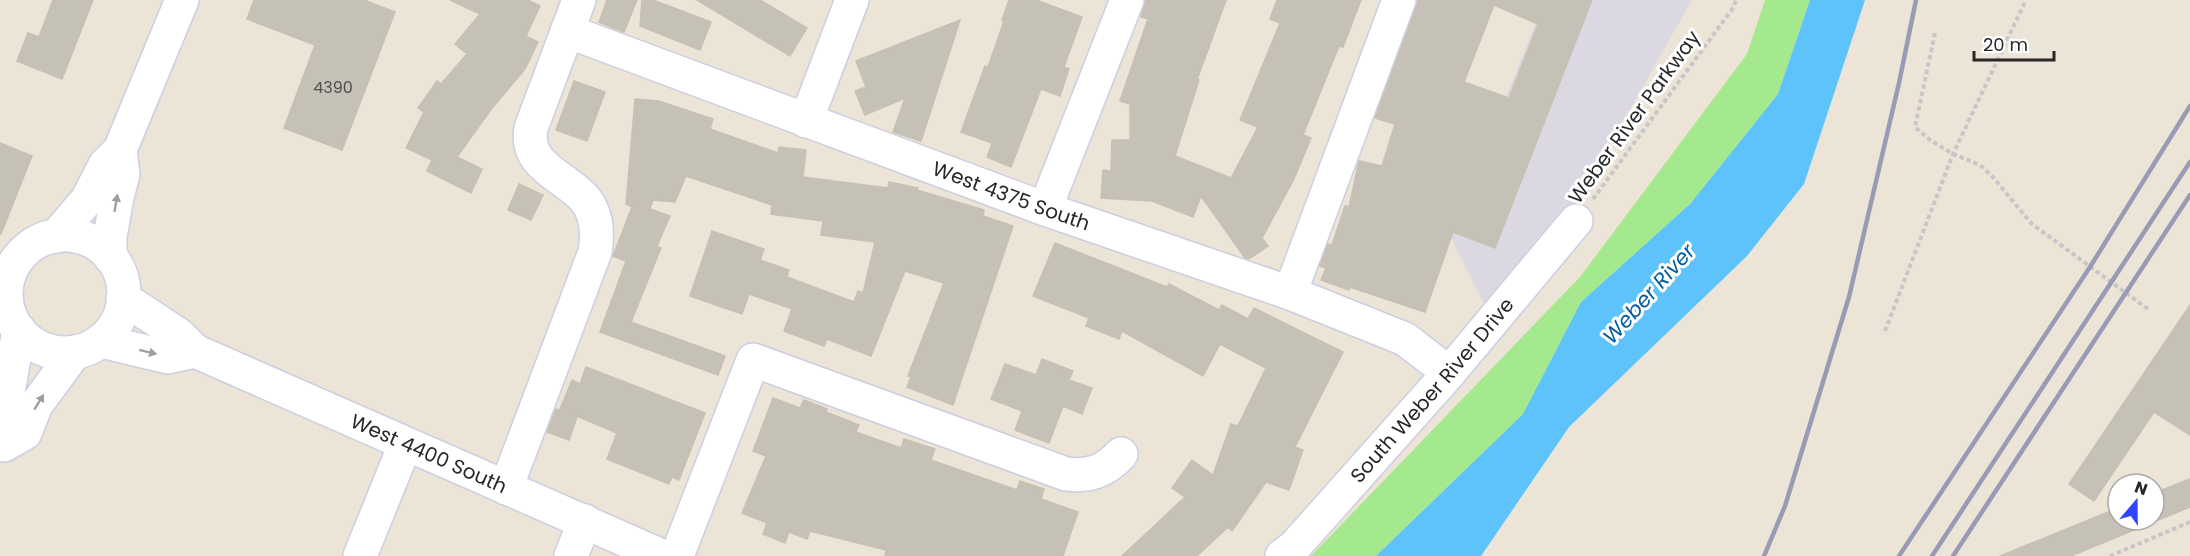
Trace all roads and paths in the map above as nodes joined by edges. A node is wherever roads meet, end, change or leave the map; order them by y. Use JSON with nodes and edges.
{"nodes":[{"id":1,"x":182,"y":0,"type":"edge"},
{"id":2,"x":579,"y":0,"type":"edge"},
{"id":3,"x":852,"y":0,"type":"edge"},
{"id":4,"x":1127,"y":0,"type":"edge"},
{"id":5,"x":1400,"y":0,"type":"edge"},
{"id":6,"x":1736,"y":0,"type":"edge"},
{"id":7,"x":2026,"y":0,"type":"edge"},
{"id":8,"x":567,"y":31,"type":"junction"},
{"id":9,"x":1935,"y":33,"type":"dead end"},
{"id":10,"x":806,"y":121,"type":"junction"},
{"id":11,"x":120,"y":150,"type":"junction"},
{"id":12,"x":1953,"y":154,"type":"junction"},
{"id":13,"x":1045,"y":209,"type":"junction"},
{"id":14,"x":1576,"y":221,"type":"joint"},
{"id":15,"x":56,"y":236,"type":"junction"},
{"id":16,"x":11,"y":254,"type":"edge"},
{"id":17,"x":110,"y":257,"type":"junction"},
{"id":18,"x":1290,"y":293,"type":"junction"},
{"id":19,"x":123,"y":298,"type":"junction"},
{"id":20,"x":2148,"y":309,"type":"dead end"},
{"id":21,"x":9,"y":313,"type":"edge"},
{"id":22,"x":1885,"y":331,"type":"dead end"},
{"id":23,"x":88,"y":346,"type":"junction"},
{"id":24,"x":195,"y":351,"type":"junction"},
{"id":25,"x":1449,"y":373,"type":"junction"},
{"id":26,"x":1,"y":436,"type":"edge"},
{"id":27,"x":405,"y":445,"type":"junction"},
{"id":28,"x":1121,"y":454,"type":"dead end"},
{"id":29,"x":506,"y":488,"type":"junction"},
{"id":30,"x":585,"y":521,"type":"junction"},
{"id":31,"x":2190,"y":522,"type":"edge"},
{"id":32,"x":360,"y":556,"type":"edge"},
{"id":33,"x":571,"y":556,"type":"edge"},
{"id":34,"x":662,"y":556,"type":"edge"},
{"id":35,"x":677,"y":556,"type":"edge"},
{"id":36,"x":1282,"y":556,"type":"edge"},
{"id":37,"x":2110,"y":556,"type":"edge"}],
"edges":[{"from":1,"to":11,"type":"street"},
{"from":2,"to":8,"type":"street"},
{"from":3,"to":10,"type":"street"},
{"from":4,"to":13,"type":"street"},
{"from":5,"to":18,"type":"street"},
{"from":6,"to":14,"type":"path","name":"Weber River Parkway"},
{"from":7,"to":12,"type":"path"},
{"from":8,"to":10,"type":"street","name":"West 4375 South"},
{"from":8,"to":29,"type":"street"},
{"from":9,"to":12,"type":"path"},
{"from":10,"to":13,"type":"street","name":"West 4375 South"},
{"from":11,"to":15,"type":"street"},
{"from":17,"to":11,"type":"street","one_way":true},
{"from":12,"to":20,"type":"path"},
{"from":12,"to":22,"type":"path"},
{"from":13,"to":18,"type":"street","name":"West 4375 South"},
{"from":14,"to":25,"type":"street","name":"South Weber River Drive"},
{"from":15,"to":16,"type":"street"},
{"from":15,"to":17,"type":"street"},
{"from":16,"to":21,"type":"street"},
{"from":17,"to":19,"type":"street"},
{"from":18,"to":25,"type":"street","name":"West 4375 South"},
{"from":19,"to":23,"type":"street"},
{"from":19,"to":24,"type":"street","name":"West 4400 South"},
{"from":21,"to":23,"type":"street"},
{"from":21,"to":26,"type":"street"},
{"from":23,"to":24,"type":"street","one_way":true},
{"from":26,"to":23,"type":"street","one_way":true},
{"from":24,"to":27,"type":"street","name":"West 4400 South"},
{"from":25,"to":36,"type":"street","name":"South Weber River Drive"},
{"from":27,"to":29,"type":"street","name":"West 4400 South"},
{"from":27,"to":32,"type":"street"},
{"from":28,"to":35,"type":"street"},
{"from":29,"to":30,"type":"street","name":"West 4400 South"},
{"from":30,"to":33,"type":"street"},
{"from":30,"to":34,"type":"street","name":"West 4400 South"},
{"from":31,"to":37,"type":"path"}]}
